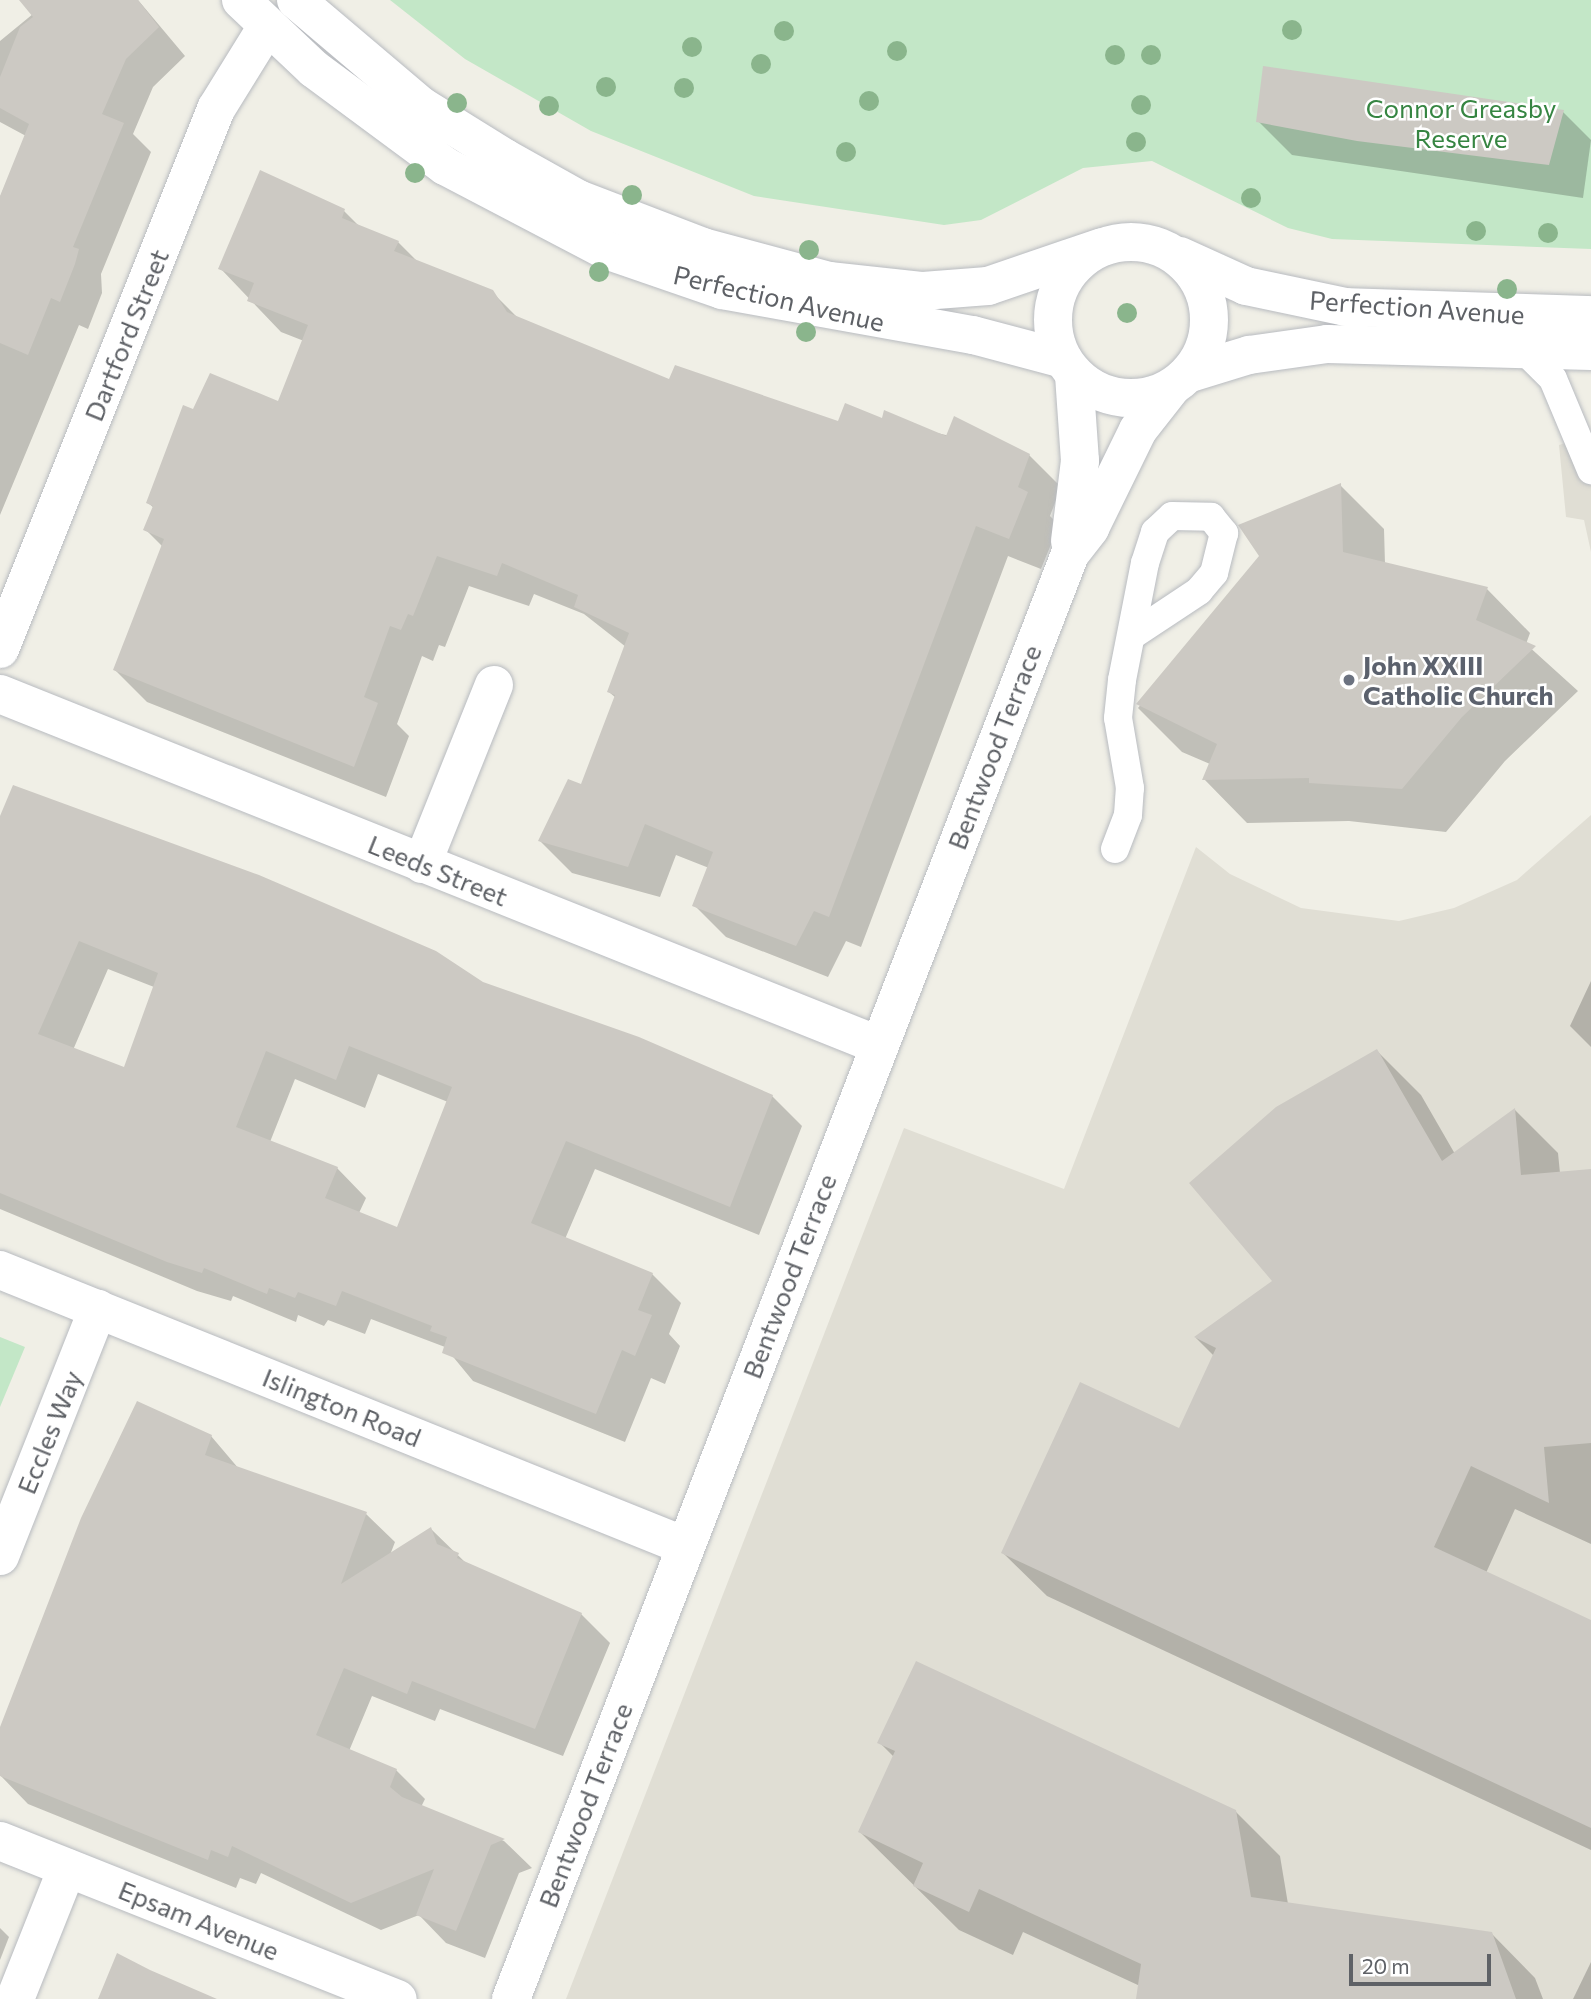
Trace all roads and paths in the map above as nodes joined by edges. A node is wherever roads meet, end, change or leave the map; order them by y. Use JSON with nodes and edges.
{"nodes":[{"id":1,"x":241,"y":0,"type":"edge"},
{"id":2,"x":296,"y":0,"type":"edge"},
{"id":3,"x":266,"y":28,"type":"junction"},
{"id":4,"x":1102,"y":247,"type":"junction"},
{"id":5,"x":1168,"y":251,"type":"junction"},
{"id":6,"x":1591,"y":316,"type":"edge"},
{"id":7,"x":1523,"y":349,"type":"junction"},
{"id":8,"x":1591,"y":351,"type":"edge"},
{"id":9,"x":1068,"y":367,"type":"junction"},
{"id":10,"x":1181,"y":381,"type":"junction"},
{"id":11,"x":1591,"y":470,"type":"edge"},
{"id":12,"x":1070,"y":554,"type":"junction"},
{"id":13,"x":1134,"y":634,"type":"dead end"},
{"id":14,"x":0,"y":649,"type":"edge"},
{"id":15,"x":494,"y":685,"type":"dead end"},
{"id":16,"x":0,"y":694,"type":"edge"},
{"id":17,"x":1115,"y":849,"type":"dead end"},
{"id":18,"x":422,"y":864,"type":"junction"},
{"id":19,"x":878,"y":1045,"type":"junction"},
{"id":20,"x":0,"y":1270,"type":"edge"},
{"id":21,"x":98,"y":1309,"type":"junction"},
{"id":22,"x":685,"y":1546,"type":"junction"},
{"id":23,"x":0,"y":1556,"type":"edge"},
{"id":24,"x":0,"y":1841,"type":"edge"},
{"id":25,"x":67,"y":1868,"type":"junction"},
{"id":26,"x":15,"y":1999,"type":"edge"},
{"id":27,"x":397,"y":1999,"type":"edge"},
{"id":28,"x":511,"y":1999,"type":"edge"}],
"edges":[{"from":1,"to":3,"type":"street","name":"Perfection Avenue"},
{"from":2,"to":4,"type":"street","name":"Perfection Avenue"},
{"from":3,"to":9,"type":"street","name":"Perfection Avenue"},
{"from":3,"to":14,"type":"street","name":"Dartford Street"},
{"from":4,"to":5,"type":"street"},
{"from":4,"to":9,"type":"street"},
{"from":5,"to":6,"type":"street","name":"Perfection Avenue"},
{"from":5,"to":10,"type":"street"},
{"from":7,"to":8,"type":"street","name":"Perfection Avenue"},
{"from":7,"to":10,"type":"street","name":"Perfection Avenue"},
{"from":7,"to":11,"type":"lane"},
{"from":9,"to":10,"type":"street"},
{"from":9,"to":12,"type":"street","name":"Bentwood Terrace"},
{"from":10,"to":12,"type":"street","name":"Bentwood Terrace"},
{"from":12,"to":19,"type":"street","name":"Bentwood Terrace"},
{"from":13,"to":17,"type":"lane"},
{"from":15,"to":18,"type":"street"},
{"from":16,"to":18,"type":"street","name":"Leeds Street"},
{"from":18,"to":19,"type":"street","name":"Leeds Street"},
{"from":19,"to":22,"type":"street","name":"Bentwood Terrace"},
{"from":20,"to":21,"type":"street","name":"Islington Road"},
{"from":21,"to":22,"type":"street","name":"Islington Road"},
{"from":21,"to":23,"type":"street","name":"Eccles Way"},
{"from":22,"to":28,"type":"street","name":"Bentwood Terrace"},
{"from":24,"to":25,"type":"street","name":"Epsam Avenue"},
{"from":25,"to":26,"type":"street"},
{"from":25,"to":27,"type":"street","name":"Epsam Avenue"}]}
